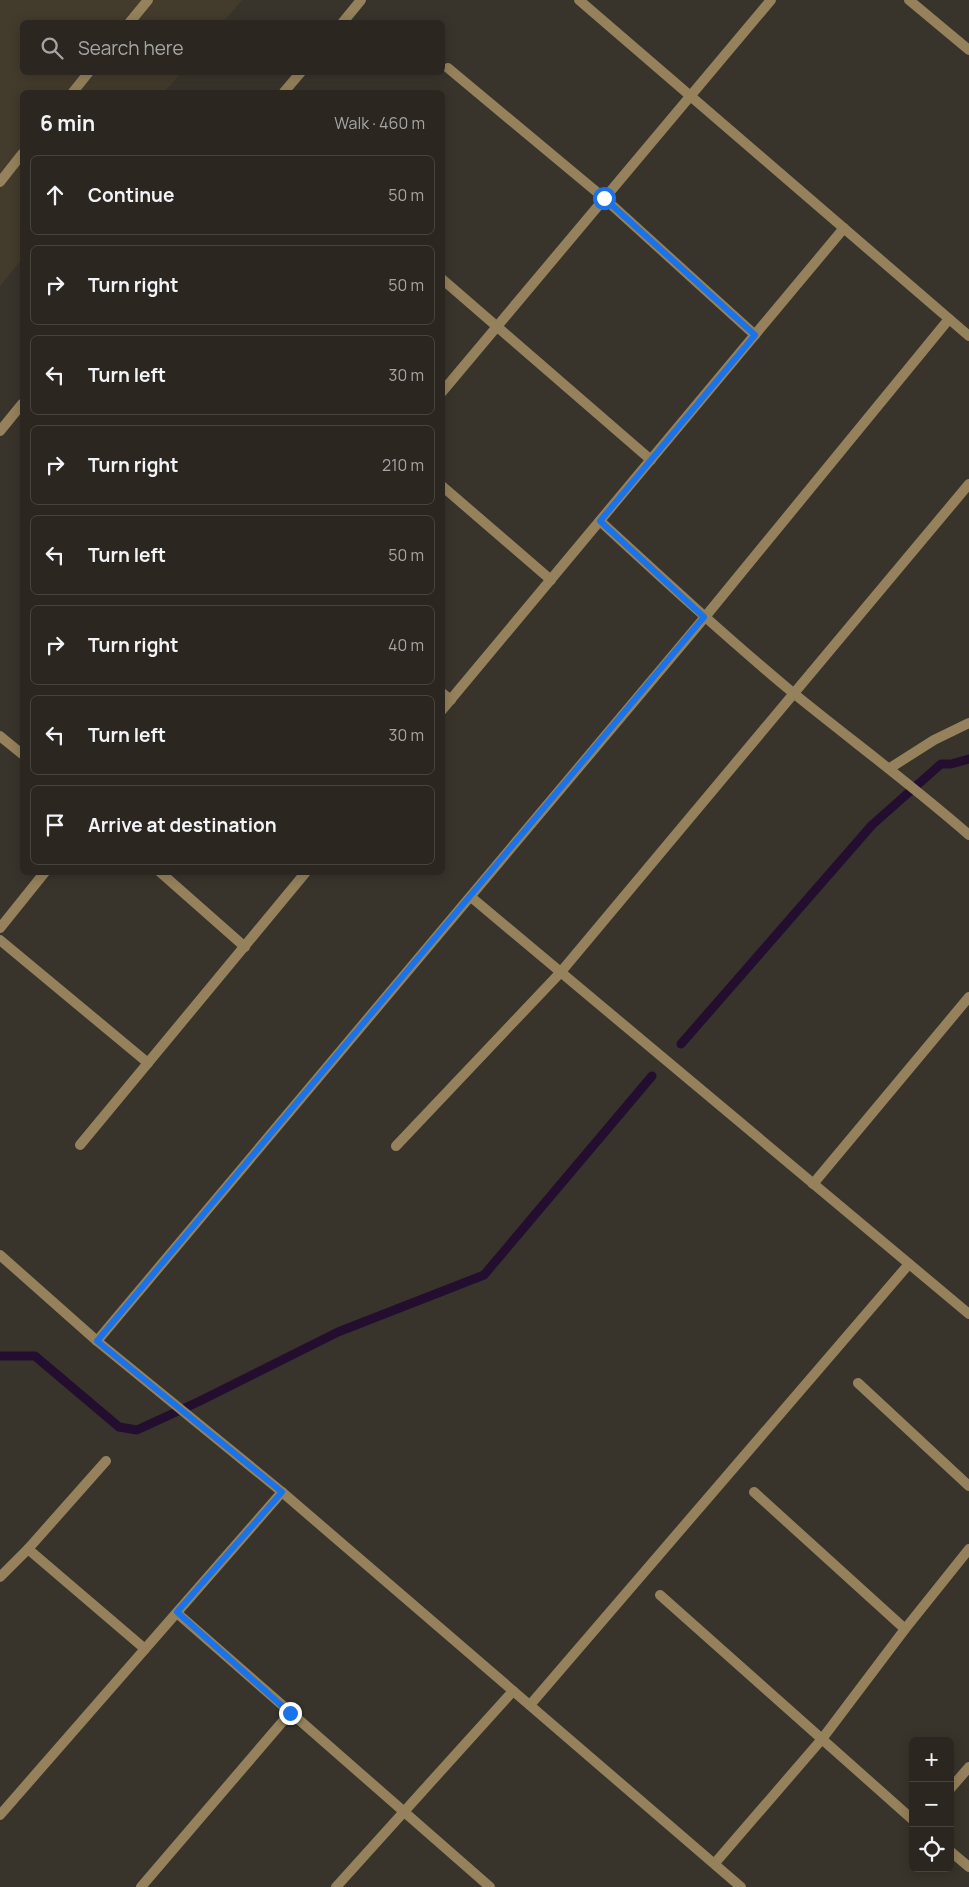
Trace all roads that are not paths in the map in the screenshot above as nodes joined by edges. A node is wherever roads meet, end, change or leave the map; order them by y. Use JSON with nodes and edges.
{"nodes":[{"id":1,"x":148,"y":0,"type":"edge"},
{"id":2,"x":362,"y":0,"type":"edge"},
{"id":3,"x":579,"y":0,"type":"edge"},
{"id":4,"x":771,"y":0,"type":"edge"},
{"id":5,"x":909,"y":0,"type":"edge"},
{"id":6,"x":132,"y":20,"type":"edge"},
{"id":7,"x":345,"y":20,"type":"edge"},
{"id":8,"x":969,"y":50,"type":"edge"},
{"id":9,"x":448,"y":68,"type":"dead end"},
{"id":10,"x":87,"y":75,"type":"edge"},
{"id":11,"x":298,"y":75,"type":"edge"},
{"id":12,"x":75,"y":90,"type":"edge"},
{"id":13,"x":286,"y":90,"type":"edge"},
{"id":14,"x":691,"y":96,"type":"junction"},
{"id":15,"x":20,"y":157,"type":"edge"},
{"id":16,"x":0,"y":182,"type":"edge"},
{"id":17,"x":604,"y":198,"type":"junction"},
{"id":18,"x":844,"y":228,"type":"junction"},
{"id":19,"x":445,"y":282,"type":"edge"},
{"id":20,"x":948,"y":318,"type":"junction"},
{"id":21,"x":497,"y":328,"type":"junction"},
{"id":22,"x":755,"y":335,"type":"junction"},
{"id":23,"x":969,"y":336,"type":"edge"},
{"id":24,"x":445,"y":389,"type":"edge"},
{"id":25,"x":20,"y":406,"type":"edge"},
{"id":26,"x":0,"y":431,"type":"edge"},
{"id":27,"x":651,"y":460,"type":"junction"},
{"id":28,"x":969,"y":484,"type":"edge"},
{"id":29,"x":445,"y":489,"type":"edge"},
{"id":30,"x":600,"y":521,"type":"junction"},
{"id":31,"x":551,"y":580,"type":"junction"},
{"id":32,"x":704,"y":617,"type":"junction"},
{"id":33,"x":793,"y":693,"type":"junction"},
{"id":34,"x":446,"y":697,"type":"edge"},
{"id":35,"x":969,"y":723,"type":"edge"},
{"id":36,"x":0,"y":736,"type":"edge"},
{"id":37,"x":20,"y":752,"type":"edge"},
{"id":38,"x":890,"y":768,"type":"junction"},
{"id":39,"x":969,"y":835,"type":"edge"},
{"id":40,"x":43,"y":875,"type":"edge"},
{"id":41,"x":163,"y":875,"type":"edge"},
{"id":42,"x":304,"y":875,"type":"edge"},
{"id":43,"x":471,"y":897,"type":"junction"},
{"id":44,"x":0,"y":928,"type":"edge"},
{"id":45,"x":0,"y":940,"type":"edge"},
{"id":46,"x":245,"y":947,"type":"junction"},
{"id":47,"x":560,"y":973,"type":"junction"},
{"id":48,"x":969,"y":997,"type":"edge"},
{"id":49,"x":148,"y":1063,"type":"junction"},
{"id":50,"x":80,"y":1145,"type":"dead end"},
{"id":51,"x":396,"y":1146,"type":"dead end"},
{"id":52,"x":813,"y":1184,"type":"junction"},
{"id":53,"x":0,"y":1255,"type":"edge"},
{"id":54,"x":909,"y":1264,"type":"junction"},
{"id":55,"x":968,"y":1311,"type":"edge"},
{"id":56,"x":97,"y":1341,"type":"junction"},
{"id":57,"x":858,"y":1384,"type":"dead end"},
{"id":58,"x":106,"y":1461,"type":"dead end"},
{"id":59,"x":969,"y":1486,"type":"edge"},
{"id":60,"x":282,"y":1492,"type":"junction"},
{"id":61,"x":754,"y":1492,"type":"dead end"},
{"id":62,"x":28,"y":1549,"type":"junction"},
{"id":63,"x":969,"y":1549,"type":"edge"},
{"id":64,"x":0,"y":1577,"type":"edge"},
{"id":65,"x":660,"y":1595,"type":"dead end"},
{"id":66,"x":177,"y":1612,"type":"junction"},
{"id":67,"x":905,"y":1629,"type":"junction"},
{"id":68,"x":145,"y":1650,"type":"junction"},
{"id":69,"x":513,"y":1691,"type":"junction"},
{"id":70,"x":530,"y":1705,"type":"junction"},
{"id":71,"x":290,"y":1713,"type":"junction"},
{"id":72,"x":822,"y":1739,"type":"junction"},
{"id":73,"x":969,"y":1767,"type":"edge"},
{"id":74,"x":954,"y":1785,"type":"edge"},
{"id":75,"x":404,"y":1813,"type":"junction"},
{"id":76,"x":0,"y":1815,"type":"edge"},
{"id":77,"x":909,"y":1816,"type":"edge"},
{"id":78,"x":954,"y":1854,"type":"edge"},
{"id":79,"x":714,"y":1863,"type":"junction"},
{"id":80,"x":969,"y":1867,"type":"edge"},
{"id":81,"x":735,"y":1885,"type":"edge"},
{"id":82,"x":141,"y":1887,"type":"edge"},
{"id":83,"x":336,"y":1887,"type":"edge"},
{"id":84,"x":490,"y":1887,"type":"edge"}],
"edges":[{"from":1,"to":6,"type":"street"},
{"from":2,"to":7,"type":"street"},
{"from":3,"to":14,"type":"street"},
{"from":4,"to":14,"type":"street"},
{"from":5,"to":8,"type":"street"},
{"from":9,"to":17,"type":"street"},
{"from":10,"to":12,"type":"street"},
{"from":11,"to":13,"type":"street"},
{"from":14,"to":17,"type":"street"},
{"from":14,"to":18,"type":"street"},
{"from":15,"to":16,"type":"street"},
{"from":17,"to":21,"type":"street"},
{"from":17,"to":22,"type":"street"},
{"from":18,"to":20,"type":"street"},
{"from":18,"to":22,"type":"street"},
{"from":19,"to":21,"type":"street"},
{"from":20,"to":23,"type":"street"},
{"from":20,"to":32,"type":"street"},
{"from":21,"to":24,"type":"street"},
{"from":21,"to":27,"type":"street"},
{"from":22,"to":27,"type":"street"},
{"from":25,"to":26,"type":"street"},
{"from":27,"to":30,"type":"street"},
{"from":28,"to":33,"type":"street"},
{"from":29,"to":31,"type":"street"},
{"from":30,"to":31,"type":"street"},
{"from":30,"to":32,"type":"street"},
{"from":31,"to":34,"type":"street"},
{"from":32,"to":33,"type":"street"},
{"from":32,"to":43,"type":"street"},
{"from":33,"to":38,"type":"street"},
{"from":33,"to":47,"type":"street"},
{"from":35,"to":38,"type":"street"},
{"from":36,"to":37,"type":"street"},
{"from":38,"to":39,"type":"street"},
{"from":40,"to":44,"type":"street"},
{"from":41,"to":46,"type":"street"},
{"from":42,"to":46,"type":"street"},
{"from":43,"to":47,"type":"street"},
{"from":43,"to":56,"type":"street"},
{"from":45,"to":49,"type":"street"},
{"from":46,"to":49,"type":"street"},
{"from":47,"to":51,"type":"street"},
{"from":47,"to":52,"type":"street"},
{"from":48,"to":52,"type":"street"},
{"from":49,"to":50,"type":"street"},
{"from":52,"to":54,"type":"street"},
{"from":53,"to":56,"type":"street"},
{"from":54,"to":55,"type":"street"},
{"from":54,"to":70,"type":"street"},
{"from":56,"to":60,"type":"street"},
{"from":57,"to":59,"type":"street"},
{"from":58,"to":62,"type":"street"},
{"from":60,"to":66,"type":"street"},
{"from":60,"to":69,"type":"street"},
{"from":61,"to":67,"type":"street"},
{"from":62,"to":64,"type":"street"},
{"from":62,"to":68,"type":"street"},
{"from":63,"to":67,"type":"street"},
{"from":65,"to":72,"type":"street"},
{"from":66,"to":68,"type":"street"},
{"from":66,"to":71,"type":"street"},
{"from":67,"to":72,"type":"street"},
{"from":68,"to":76,"type":"street"},
{"from":69,"to":70,"type":"street"},
{"from":69,"to":75,"type":"street"},
{"from":70,"to":79,"type":"street"},
{"from":71,"to":75,"type":"street"},
{"from":71,"to":82,"type":"street"},
{"from":72,"to":77,"type":"street"},
{"from":72,"to":79,"type":"street"},
{"from":73,"to":74,"type":"street"},
{"from":75,"to":83,"type":"street"},
{"from":75,"to":84,"type":"street"},
{"from":78,"to":80,"type":"street"},
{"from":79,"to":81,"type":"street"}]}
